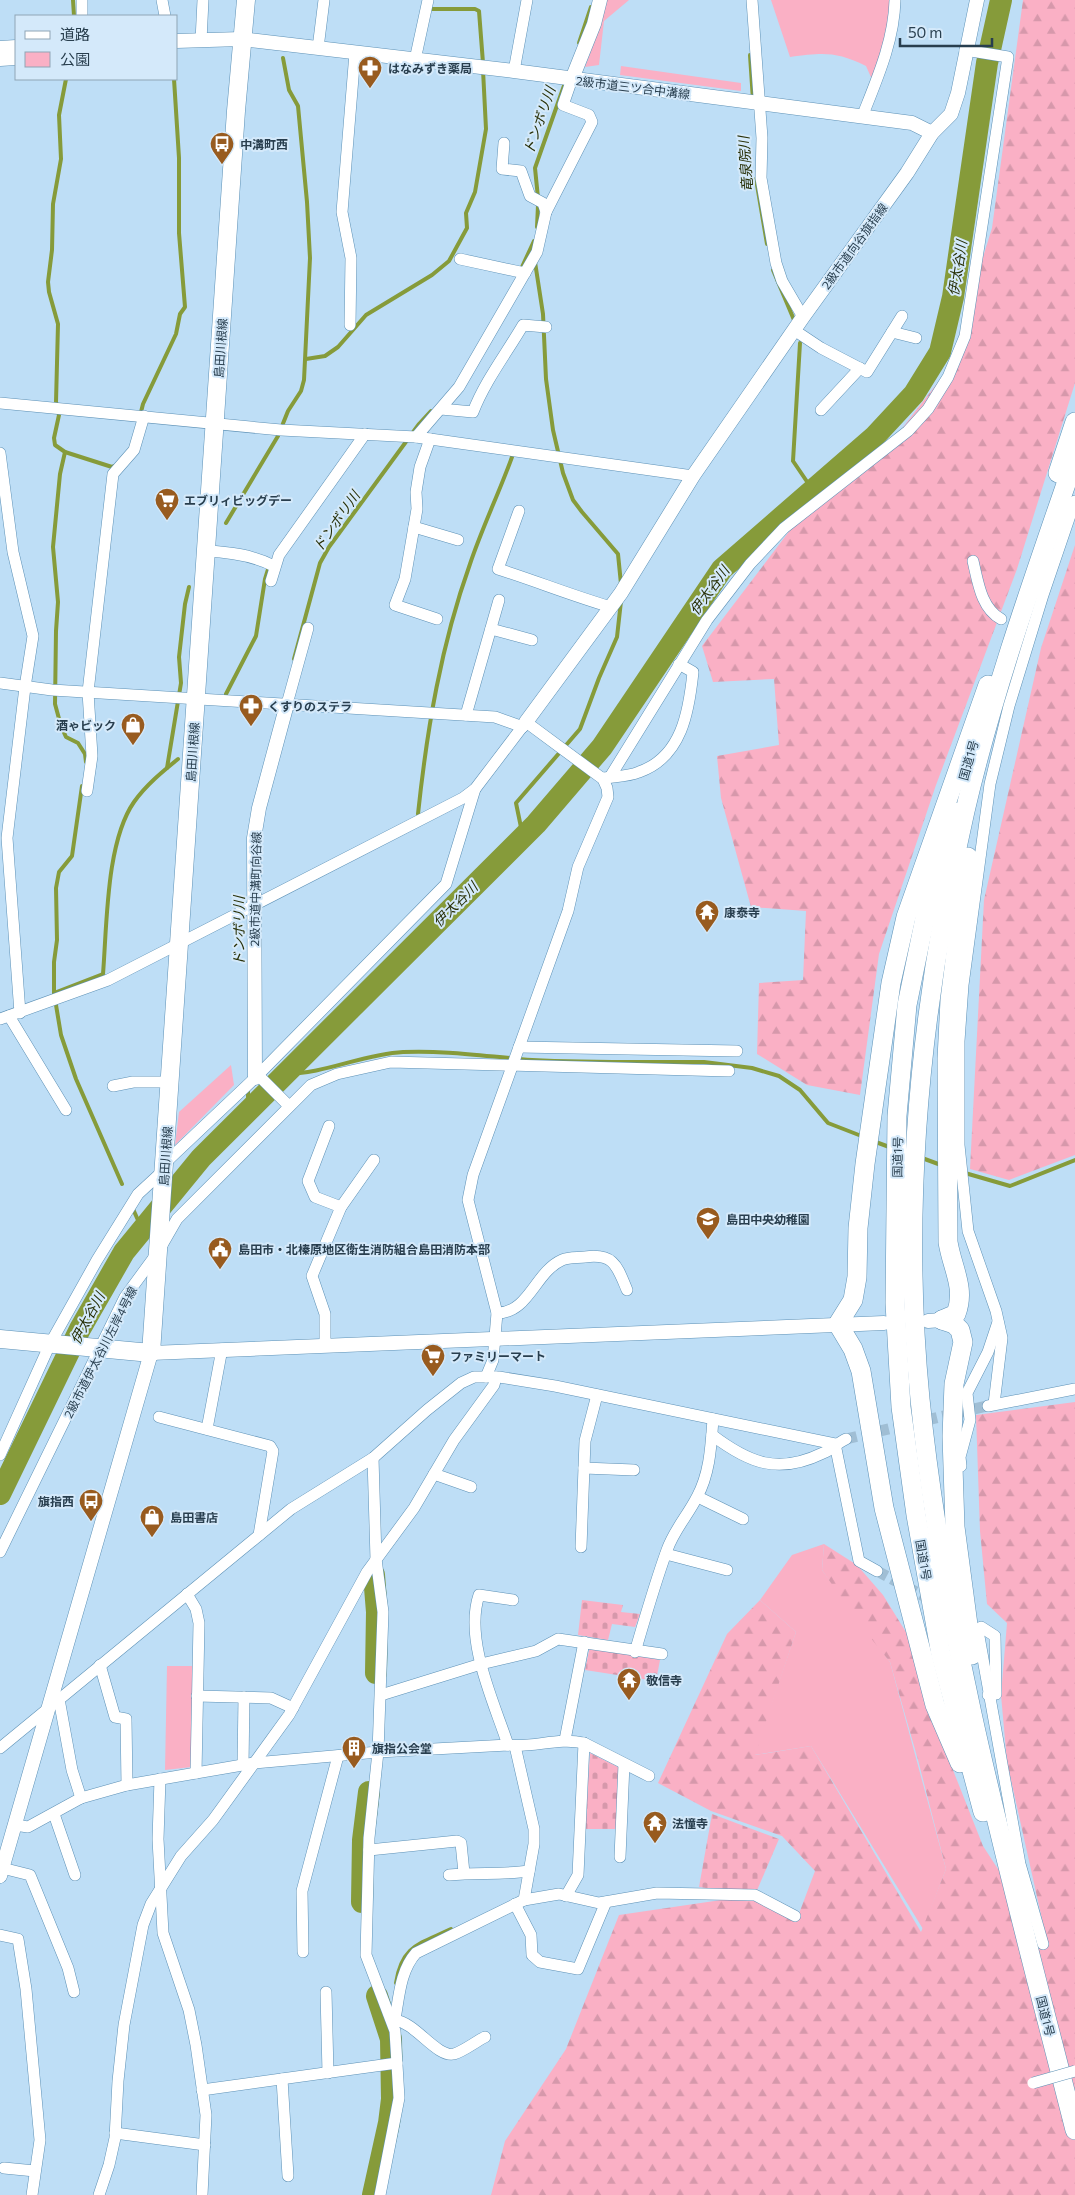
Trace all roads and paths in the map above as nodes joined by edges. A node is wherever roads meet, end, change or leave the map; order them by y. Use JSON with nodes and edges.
{"nodes":[{"id":1,"x":82,"y":0,"type":"edge"},
{"id":2,"x":162,"y":0,"type":"edge"},
{"id":3,"x":203,"y":0,"type":"edge"},
{"id":4,"x":246,"y":0,"type":"edge"},
{"id":5,"x":324,"y":0,"type":"edge"},
{"id":6,"x":428,"y":0,"type":"edge"},
{"id":7,"x":527,"y":0,"type":"edge"},
{"id":8,"x":600,"y":0,"type":"edge"},
{"id":9,"x":752,"y":0,"type":"edge"},
{"id":10,"x":895,"y":0,"type":"edge"},
{"id":11,"x":977,"y":0,"type":"edge"},
{"id":12,"x":82,"y":15,"type":"edge"},
{"id":13,"x":165,"y":15,"type":"edge"},
{"id":14,"x":241,"y":39,"type":"junction"},
{"id":15,"x":201,"y":41,"type":"junction"},
{"id":16,"x":179,"y":42,"type":"edge"},
{"id":17,"x":15,"y":47,"type":"edge"},
{"id":18,"x":0,"y":48,"type":"edge"},
{"id":19,"x":318,"y":48,"type":"junction"},
{"id":20,"x":968,"y":50,"type":"junction"},
{"id":21,"x":355,"y":53,"type":"junction"},
{"id":22,"x":15,"y":58,"type":"edge"},
{"id":23,"x":0,"y":59,"type":"edge"},
{"id":24,"x":416,"y":60,"type":"junction"},
{"id":25,"x":514,"y":70,"type":"junction"},
{"id":26,"x":572,"y":80,"type":"junction"},
{"id":27,"x":759,"y":103,"type":"junction"},
{"id":28,"x":862,"y":117,"type":"junction"},
{"id":29,"x":932,"y":133,"type":"junction"},
{"id":30,"x":504,"y":143,"type":"dead end"},
{"id":31,"x":546,"y":212,"type":"junction"},
{"id":32,"x":460,"y":259,"type":"dead end"},
{"id":33,"x":525,"y":273,"type":"junction"},
{"id":34,"x":902,"y":316,"type":"dead end"},
{"id":35,"x":803,"y":317,"type":"junction"},
{"id":36,"x":350,"y":324,"type":"dead end"},
{"id":37,"x":546,"y":327,"type":"dead end"},
{"id":38,"x":794,"y":330,"type":"junction"},
{"id":39,"x":892,"y":332,"type":"junction"},
{"id":40,"x":916,"y":338,"type":"dead end"},
{"id":41,"x":860,"y":368,"type":"junction"},
{"id":42,"x":0,"y":403,"type":"edge"},
{"id":43,"x":441,"y":409,"type":"junction"},
{"id":44,"x":821,"y":410,"type":"dead end"},
{"id":45,"x":144,"y":416,"type":"junction"},
{"id":46,"x":1075,"y":422,"type":"edge"},
{"id":47,"x":215,"y":423,"type":"junction"},
{"id":48,"x":365,"y":434,"type":"junction"},
{"id":49,"x":416,"y":437,"type":"junction"},
{"id":50,"x":430,"y":439,"type":"junction"},
{"id":51,"x":0,"y":453,"type":"edge"},
{"id":52,"x":1075,"y":458,"type":"edge"},
{"id":53,"x":692,"y":476,"type":"junction"},
{"id":54,"x":1075,"y":501,"type":"edge"},
{"id":55,"x":519,"y":511,"type":"dead end"},
{"id":56,"x":414,"y":527,"type":"junction"},
{"id":57,"x":458,"y":540,"type":"dead end"},
{"id":58,"x":206,"y":551,"type":"junction"},
{"id":59,"x":973,"y":561,"type":"dead end"},
{"id":60,"x":274,"y":566,"type":"junction"},
{"id":61,"x":271,"y":581,"type":"dead end"},
{"id":62,"x":499,"y":600,"type":"dead end"},
{"id":63,"x":611,"y":607,"type":"junction"},
{"id":64,"x":437,"y":618,"type":"dead end"},
{"id":65,"x":1001,"y":619,"type":"dead end"},
{"id":66,"x":308,"y":628,"type":"dead end"},
{"id":67,"x":491,"y":629,"type":"junction"},
{"id":68,"x":532,"y":640,"type":"dead end"},
{"id":69,"x":679,"y":664,"type":"junction"},
{"id":70,"x":994,"y":667,"type":"junction"},
{"id":71,"x":0,"y":683,"type":"edge"},
{"id":72,"x":25,"y":687,"type":"junction"},
{"id":73,"x":88,"y":692,"type":"junction"},
{"id":74,"x":189,"y":699,"type":"junction"},
{"id":75,"x":286,"y":704,"type":"junction"},
{"id":76,"x":466,"y":715,"type":"junction"},
{"id":77,"x":524,"y":725,"type":"junction"},
{"id":78,"x":984,"y":740,"type":"junction"},
{"id":79,"x":604,"y":777,"type":"junction"},
{"id":80,"x":476,"y":789,"type":"junction"},
{"id":81,"x":87,"y":791,"type":"dead end"},
{"id":82,"x":254,"y":905,"type":"junction"},
{"id":83,"x":179,"y":942,"type":"junction"},
{"id":84,"x":10,"y":1016,"type":"edge"},
{"id":85,"x":519,"y":1047,"type":"junction"},
{"id":86,"x":737,"y":1051,"type":"dead end"},
{"id":87,"x":512,"y":1065,"type":"junction"},
{"id":88,"x":729,"y":1071,"type":"dead end"},
{"id":89,"x":257,"y":1077,"type":"junction"},
{"id":90,"x":170,"y":1082,"type":"junction"},
{"id":91,"x":113,"y":1086,"type":"dead end"},
{"id":92,"x":289,"y":1106,"type":"junction"},
{"id":93,"x":66,"y":1110,"type":"dead end"},
{"id":94,"x":329,"y":1126,"type":"dead end"},
{"id":95,"x":374,"y":1160,"type":"dead end"},
{"id":96,"x":164,"y":1169,"type":"junction"},
{"id":97,"x":342,"y":1207,"type":"junction"},
{"id":98,"x":158,"y":1252,"type":"junction"},
{"id":99,"x":627,"y":1290,"type":"dead end"},
{"id":100,"x":497,"y":1313,"type":"junction"},
{"id":101,"x":998,"y":1320,"type":"junction"},
{"id":102,"x":884,"y":1323,"type":"dead end"},
{"id":103,"x":838,"y":1324,"type":"junction"},
{"id":104,"x":0,"y":1339,"type":"edge"},
{"id":105,"x":496,"y":1339,"type":"junction"},
{"id":106,"x":53,"y":1344,"type":"junction"},
{"id":107,"x":325,"y":1346,"type":"junction"},
{"id":108,"x":98,"y":1349,"type":"junction"},
{"id":109,"x":222,"y":1350,"type":"junction"},
{"id":110,"x":151,"y":1353,"type":"junction"},
{"id":111,"x":491,"y":1377,"type":"junction"},
{"id":112,"x":1075,"y":1389,"type":"edge"},
{"id":113,"x":597,"y":1395,"type":"junction"},
{"id":114,"x":159,"y":1417,"type":"dead end"},
{"id":115,"x":713,"y":1419,"type":"junction"},
{"id":116,"x":206,"y":1429,"type":"junction"},
{"id":117,"x":712,"y":1435,"type":"junction"},
{"id":118,"x":846,"y":1439,"type":"tunnel mouth"},
{"id":119,"x":834,"y":1444,"type":"junction"},
{"id":120,"x":0,"y":1455,"type":"edge"},
{"id":121,"x":373,"y":1458,"type":"junction"},
{"id":122,"x":584,"y":1468,"type":"junction"},
{"id":123,"x":634,"y":1470,"type":"dead end"},
{"id":124,"x":434,"y":1474,"type":"junction"},
{"id":125,"x":471,"y":1487,"type":"dead end"},
{"id":126,"x":698,"y":1497,"type":"junction"},
{"id":127,"x":744,"y":1519,"type":"dead end"},
{"id":128,"x":259,"y":1535,"type":"junction"},
{"id":129,"x":581,"y":1547,"type":"dead end"},
{"id":130,"x":0,"y":1552,"type":"edge"},
{"id":131,"x":666,"y":1554,"type":"junction"},
{"id":132,"x":376,"y":1559,"type":"junction"},
{"id":133,"x":728,"y":1570,"type":"dead end"},
{"id":134,"x":877,"y":1571,"type":"tunnel mouth"},
{"id":135,"x":188,"y":1594,"type":"junction"},
{"id":136,"x":514,"y":1600,"type":"dead end"},
{"id":137,"x":981,"y":1627,"type":"dead end"},
{"id":138,"x":584,"y":1642,"type":"junction"},
{"id":139,"x":634,"y":1652,"type":"junction"},
{"id":140,"x":662,"y":1654,"type":"dead end"},
{"id":141,"x":481,"y":1664,"type":"junction"},
{"id":142,"x":100,"y":1665,"type":"junction"},
{"id":143,"x":988,"y":1695,"type":"junction"},
{"id":144,"x":197,"y":1696,"type":"junction"},
{"id":145,"x":381,"y":1696,"type":"junction"},
{"id":146,"x":244,"y":1697,"type":"junction"},
{"id":147,"x":54,"y":1703,"type":"junction"},
{"id":148,"x":293,"y":1708,"type":"junction"},
{"id":149,"x":565,"y":1740,"type":"junction"},
{"id":150,"x":584,"y":1743,"type":"junction"},
{"id":151,"x":512,"y":1746,"type":"junction"},
{"id":152,"x":0,"y":1748,"type":"edge"},
{"id":153,"x":378,"y":1752,"type":"junction"},
{"id":154,"x":338,"y":1756,"type":"junction"},
{"id":155,"x":248,"y":1764,"type":"junction"},
{"id":156,"x":624,"y":1764,"type":"junction"},
{"id":157,"x":196,"y":1773,"type":"junction"},
{"id":158,"x":649,"y":1776,"type":"dead end"},
{"id":159,"x":160,"y":1779,"type":"junction"},
{"id":160,"x":127,"y":1785,"type":"junction"},
{"id":161,"x":82,"y":1798,"type":"junction"},
{"id":162,"x":54,"y":1814,"type":"junction"},
{"id":163,"x":990,"y":1816,"type":"junction"},
{"id":164,"x":15,"y":1825,"type":"junction"},
{"id":165,"x":5,"y":1844,"type":"edge"},
{"id":166,"x":369,"y":1850,"type":"junction"},
{"id":167,"x":620,"y":1857,"type":"dead end"},
{"id":168,"x":529,"y":1871,"type":"junction"},
{"id":169,"x":1,"y":1872,"type":"edge"},
{"id":170,"x":464,"y":1873,"type":"junction"},
{"id":171,"x":75,"y":1875,"type":"dead end"},
{"id":172,"x":449,"y":1875,"type":"dead end"},
{"id":173,"x":161,"y":1886,"type":"junction"},
{"id":174,"x":566,"y":1896,"type":"junction"},
{"id":175,"x":520,"y":1902,"type":"junction"},
{"id":176,"x":606,"y":1902,"type":"junction"},
{"id":177,"x":795,"y":1916,"type":"dead end"},
{"id":178,"x":0,"y":1935,"type":"edge"},
{"id":179,"x":1043,"y":1944,"type":"dead end"},
{"id":180,"x":303,"y":1952,"type":"dead end"},
{"id":181,"x":74,"y":1992,"type":"dead end"},
{"id":182,"x":326,"y":1992,"type":"dead end"},
{"id":183,"x":394,"y":2023,"type":"junction"},
{"id":184,"x":485,"y":2037,"type":"dead end"},
{"id":185,"x":397,"y":2063,"type":"junction"},
{"id":186,"x":1075,"y":2071,"type":"edge"},
{"id":187,"x":328,"y":2073,"type":"junction"},
{"id":188,"x":282,"y":2079,"type":"junction"},
{"id":189,"x":1033,"y":2083,"type":"dead end"},
{"id":190,"x":202,"y":2090,"type":"junction"},
{"id":191,"x":1075,"y":2130,"type":"edge"},
{"id":192,"x":115,"y":2133,"type":"junction"},
{"id":193,"x":205,"y":2145,"type":"junction"},
{"id":194,"x":4,"y":2168,"type":"dead end"},
{"id":195,"x":35,"y":2171,"type":"junction"},
{"id":196,"x":288,"y":2176,"type":"dead end"},
{"id":197,"x":32,"y":2195,"type":"edge"},
{"id":198,"x":99,"y":2195,"type":"edge"},
{"id":199,"x":202,"y":2195,"type":"edge"},
{"id":200,"x":380,"y":2195,"type":"edge"}],
"edges":[{"from":1,"to":12,"type":"street"},
{"from":2,"to":13,"type":"street"},
{"from":3,"to":15,"type":"street"},
{"from":4,"to":14,"type":"main road","name":"島田川根線"},
{"from":5,"to":19,"type":"street"},
{"from":6,"to":24,"type":"street"},
{"from":7,"to":25,"type":"street"},
{"from":8,"to":26,"type":"street"},
{"from":9,"to":27,"type":"street"},
{"from":10,"to":28,"type":"street"},
{"from":11,"to":20,"type":"street","name":"2級市道向谷旗指線"},
{"from":14,"to":15,"type":"street","name":"2級市道三ツ合中溝線"},
{"from":14,"to":19,"type":"street","name":"2級市道三ツ合中溝線"},
{"from":14,"to":47,"type":"main road","name":"島田川根線"},
{"from":15,"to":16,"type":"street","name":"2級市道三ツ合中溝線"},
{"from":17,"to":18,"type":"street"},
{"from":19,"to":21,"type":"street","name":"2級市道三ツ合中溝線"},
{"from":20,"to":29,"type":"street","name":"2級市道向谷旗指線"},
{"from":20,"to":69,"type":"street"},
{"from":21,"to":24,"type":"street","name":"2級市道三ツ合中溝線"},
{"from":21,"to":36,"type":"street"},
{"from":22,"to":23,"type":"street"},
{"from":24,"to":25,"type":"street","name":"2級市道三ツ合中溝線"},
{"from":25,"to":26,"type":"street","name":"2級市道三ツ合中溝線"},
{"from":26,"to":27,"type":"street","name":"2級市道三ツ合中溝線"},
{"from":26,"to":31,"type":"street"},
{"from":27,"to":28,"type":"street","name":"2級市道三ツ合中溝線"},
{"from":27,"to":35,"type":"street"},
{"from":28,"to":29,"type":"street","name":"2級市道三ツ合中溝線"},
{"from":29,"to":35,"type":"street","name":"2級市道向谷旗指線"},
{"from":30,"to":31,"type":"street"},
{"from":31,"to":33,"type":"street"},
{"from":32,"to":33,"type":"street"},
{"from":33,"to":43,"type":"street"},
{"from":34,"to":39,"type":"street"},
{"from":35,"to":38,"type":"street","name":"2級市道向谷旗指線"},
{"from":37,"to":43,"type":"street"},
{"from":38,"to":41,"type":"street"},
{"from":38,"to":53,"type":"street","name":"2級市道向谷旗指線"},
{"from":39,"to":40,"type":"street"},
{"from":39,"to":41,"type":"street"},
{"from":41,"to":44,"type":"street"},
{"from":42,"to":45,"type":"street"},
{"from":43,"to":49,"type":"street"},
{"from":45,"to":47,"type":"street"},
{"from":45,"to":73,"type":"street"},
{"from":46,"to":70,"type":"highway","name":"国道1号"},
{"from":47,"to":48,"type":"street"},
{"from":47,"to":58,"type":"main road","name":"島田川根線"},
{"from":48,"to":49,"type":"street"},
{"from":48,"to":60,"type":"street"},
{"from":49,"to":50,"type":"street"},
{"from":50,"to":53,"type":"street"},
{"from":50,"to":56,"type":"street"},
{"from":51,"to":72,"type":"street"},
{"from":52,"to":78,"type":"highway","name":"国道1号"},
{"from":53,"to":63,"type":"street","name":"2級市道向谷旗指線"},
{"from":54,"to":101,"type":"street"},
{"from":55,"to":63,"type":"street"},
{"from":56,"to":57,"type":"street"},
{"from":56,"to":64,"type":"street"},
{"from":58,"to":60,"type":"street"},
{"from":58,"to":74,"type":"main road","name":"島田川根線"},
{"from":59,"to":65,"type":"street"},
{"from":60,"to":61,"type":"street"},
{"from":62,"to":67,"type":"street"},
{"from":63,"to":77,"type":"street","name":"2級市道向谷旗指線"},
{"from":66,"to":75,"type":"street"},
{"from":67,"to":68,"type":"street"},
{"from":67,"to":76,"type":"street"},
{"from":69,"to":79,"type":"street"},
{"from":69,"to":79,"type":"street"},
{"from":70,"to":103,"type":"highway"},
{"from":70,"to":163,"type":"highway","name":"国道1号"},
{"from":71,"to":72,"type":"street"},
{"from":72,"to":73,"type":"street"},
{"from":72,"to":84,"type":"street"},
{"from":73,"to":74,"type":"street"},
{"from":73,"to":81,"type":"street"},
{"from":74,"to":75,"type":"street"},
{"from":74,"to":83,"type":"main road","name":"島田川根線"},
{"from":75,"to":76,"type":"street"},
{"from":75,"to":82,"type":"street","name":"2級市道中溝町向谷線"},
{"from":76,"to":77,"type":"street"},
{"from":77,"to":79,"type":"street"},
{"from":77,"to":80,"type":"street"},
{"from":78,"to":163,"type":"highway","name":"国道1号"},
{"from":78,"to":163,"type":"highway"},
{"from":79,"to":85,"type":"street"},
{"from":80,"to":82,"type":"street"},
{"from":80,"to":89,"type":"street"},
{"from":82,"to":83,"type":"street"},
{"from":82,"to":89,"type":"street","name":"2級市道中溝町向谷線"},
{"from":83,"to":84,"type":"street"},
{"from":83,"to":90,"type":"main road","name":"島田川根線"},
{"from":84,"to":93,"type":"street"},
{"from":85,"to":86,"type":"street"},
{"from":85,"to":87,"type":"street"},
{"from":87,"to":88,"type":"street","name":"2級市道伊太谷川左岸4号線"},
{"from":87,"to":92,"type":"street","name":"2級市道伊太谷川左岸4号線"},
{"from":87,"to":100,"type":"street"},
{"from":89,"to":92,"type":"street"},
{"from":89,"to":96,"type":"street"},
{"from":90,"to":91,"type":"street"},
{"from":90,"to":96,"type":"main road","name":"島田川根線"},
{"from":92,"to":98,"type":"street","name":"2級市道伊太谷川左岸4号線"},
{"from":94,"to":97,"type":"street"},
{"from":95,"to":97,"type":"street"},
{"from":96,"to":98,"type":"main road","name":"島田川根線"},
{"from":96,"to":106,"type":"street"},
{"from":97,"to":107,"type":"street"},
{"from":98,"to":108,"type":"street","name":"2級市道伊太谷川左岸4号線"},
{"from":98,"to":110,"type":"main road","name":"島田川根線"},
{"from":99,"to":100,"type":"street"},
{"from":100,"to":105,"type":"street"},
{"from":101,"to":112,"type":"street"},
{"from":101,"to":143,"type":"street"},
{"from":102,"to":103,"type":"street"},
{"from":103,"to":105,"type":"street"},
{"from":103,"to":163,"type":"highway"},
{"from":104,"to":106,"type":"main road"},
{"from":105,"to":107,"type":"street"},
{"from":105,"to":111,"type":"street"},
{"from":106,"to":108,"type":"main road"},
{"from":106,"to":120,"type":"street"},
{"from":107,"to":109,"type":"street"},
{"from":108,"to":110,"type":"main road"},
{"from":108,"to":130,"type":"street","name":"2級市道伊太谷川左岸4号線"},
{"from":109,"to":110,"type":"street"},
{"from":109,"to":116,"type":"street"},
{"from":110,"to":147,"type":"street"},
{"from":111,"to":113,"type":"street"},
{"from":111,"to":121,"type":"street"},
{"from":111,"to":124,"type":"street"},
{"from":113,"to":115,"type":"street"},
{"from":113,"to":122,"type":"street"},
{"from":114,"to":116,"type":"street"},
{"from":115,"to":117,"type":"street"},
{"from":115,"to":119,"type":"street"},
{"from":116,"to":128,"type":"street"},
{"from":117,"to":119,"type":"street"},
{"from":117,"to":126,"type":"street"},
{"from":118,"to":119,"type":"street"},
{"from":119,"to":134,"type":"street"},
{"from":121,"to":128,"type":"street"},
{"from":121,"to":132,"type":"street"},
{"from":122,"to":123,"type":"street"},
{"from":122,"to":129,"type":"street"},
{"from":124,"to":125,"type":"street"},
{"from":124,"to":132,"type":"street"},
{"from":126,"to":127,"type":"street"},
{"from":126,"to":131,"type":"street"},
{"from":128,"to":135,"type":"street"},
{"from":131,"to":133,"type":"street"},
{"from":131,"to":139,"type":"street"},
{"from":132,"to":145,"type":"street"},
{"from":132,"to":148,"type":"street"},
{"from":135,"to":142,"type":"street"},
{"from":135,"to":144,"type":"street"},
{"from":136,"to":141,"type":"street"},
{"from":137,"to":143,"type":"street"},
{"from":138,"to":139,"type":"street"},
{"from":138,"to":141,"type":"street"},
{"from":138,"to":149,"type":"street"},
{"from":139,"to":140,"type":"street"},
{"from":141,"to":145,"type":"street"},
{"from":141,"to":151,"type":"street"},
{"from":142,"to":147,"type":"street"},
{"from":142,"to":160,"type":"street"},
{"from":143,"to":179,"type":"street"},
{"from":144,"to":146,"type":"street"},
{"from":144,"to":157,"type":"street"},
{"from":145,"to":153,"type":"street"},
{"from":146,"to":148,"type":"street"},
{"from":146,"to":155,"type":"street"},
{"from":147,"to":152,"type":"street"},
{"from":147,"to":161,"type":"street"},
{"from":147,"to":164,"type":"street"},
{"from":148,"to":155,"type":"street"},
{"from":149,"to":150,"type":"street"},
{"from":149,"to":151,"type":"street"},
{"from":150,"to":156,"type":"street"},
{"from":150,"to":174,"type":"street"},
{"from":151,"to":153,"type":"street"},
{"from":151,"to":168,"type":"street"},
{"from":153,"to":154,"type":"street"},
{"from":153,"to":166,"type":"street"},
{"from":154,"to":155,"type":"street"},
{"from":154,"to":180,"type":"street"},
{"from":155,"to":157,"type":"street"},
{"from":155,"to":173,"type":"street"},
{"from":156,"to":158,"type":"street"},
{"from":156,"to":167,"type":"street"},
{"from":157,"to":159,"type":"street"},
{"from":159,"to":160,"type":"street"},
{"from":159,"to":173,"type":"street"},
{"from":160,"to":161,"type":"street"},
{"from":161,"to":162,"type":"street"},
{"from":162,"to":164,"type":"street"},
{"from":162,"to":171,"type":"street"},
{"from":163,"to":191,"type":"highway","name":"国道1号"},
{"from":164,"to":165,"type":"street"},
{"from":165,"to":169,"type":"street"},
{"from":166,"to":170,"type":"street"},
{"from":166,"to":183,"type":"street"},
{"from":168,"to":170,"type":"street"},
{"from":168,"to":175,"type":"street"},
{"from":169,"to":181,"type":"street"},
{"from":170,"to":172,"type":"street"},
{"from":173,"to":190,"type":"street"},
{"from":173,"to":192,"type":"street"},
{"from":174,"to":175,"type":"street"},
{"from":174,"to":176,"type":"street"},
{"from":175,"to":176,"type":"street"},
{"from":175,"to":183,"type":"street"},
{"from":176,"to":177,"type":"street"},
{"from":178,"to":195,"type":"street"},
{"from":182,"to":187,"type":"street"},
{"from":183,"to":184,"type":"street"},
{"from":183,"to":185,"type":"street"},
{"from":185,"to":187,"type":"street"},
{"from":185,"to":200,"type":"street"},
{"from":186,"to":189,"type":"street","bridge":true},
{"from":187,"to":188,"type":"street"},
{"from":188,"to":190,"type":"street"},
{"from":188,"to":196,"type":"street"},
{"from":190,"to":193,"type":"street"},
{"from":192,"to":193,"type":"street"},
{"from":192,"to":198,"type":"street"},
{"from":193,"to":199,"type":"street"},
{"from":194,"to":195,"type":"street"},
{"from":195,"to":197,"type":"street"}]}
